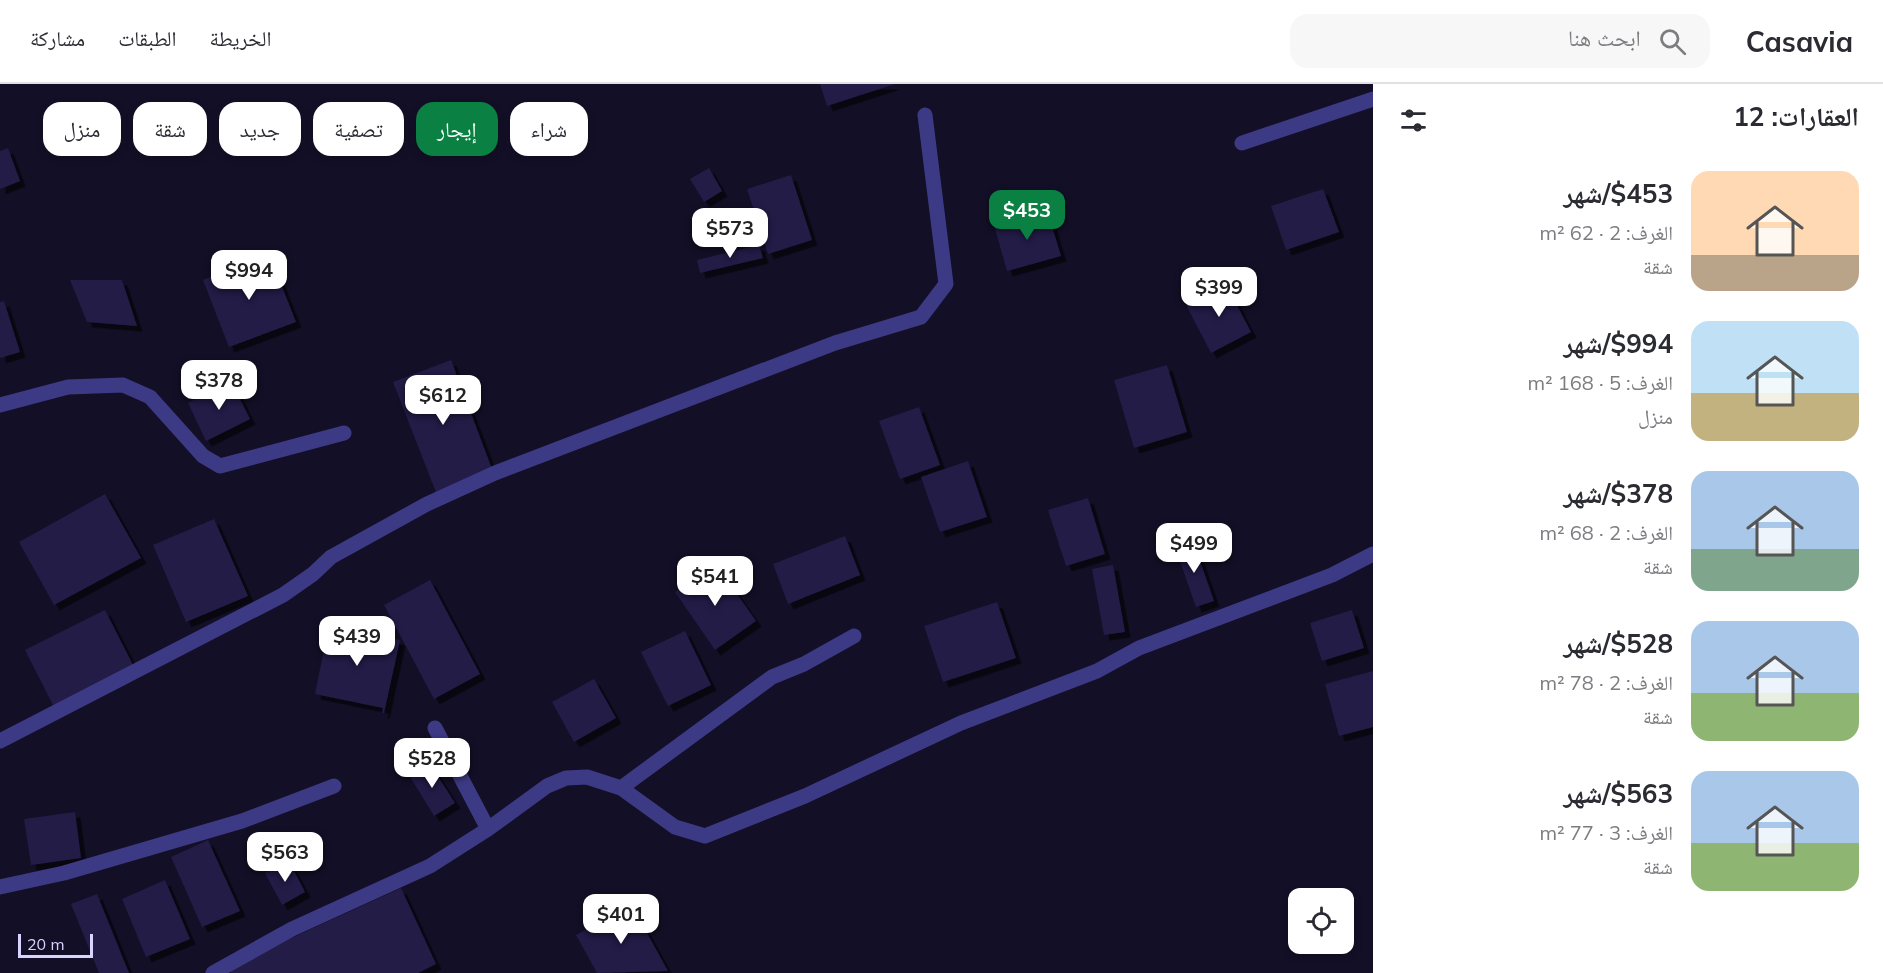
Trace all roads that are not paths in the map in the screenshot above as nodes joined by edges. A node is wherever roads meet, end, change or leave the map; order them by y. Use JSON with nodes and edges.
{"nodes":[{"id":1,"x":1373,"y":99,"type":"edge"},
{"id":2,"x":925,"y":116,"type":"dead end"},
{"id":3,"x":1242,"y":143,"type":"dead end"},
{"id":4,"x":0,"y":405,"type":"edge"},
{"id":5,"x":344,"y":433,"type":"dead end"},
{"id":6,"x":1373,"y":554,"type":"edge"},
{"id":7,"x":854,"y":636,"type":"dead end"},
{"id":8,"x":435,"y":728,"type":"dead end"},
{"id":9,"x":0,"y":741,"type":"edge"},
{"id":10,"x":334,"y":786,"type":"dead end"},
{"id":11,"x":621,"y":788,"type":"junction"},
{"id":12,"x":488,"y":829,"type":"junction"},
{"id":13,"x":0,"y":887,"type":"edge"},
{"id":14,"x":213,"y":973,"type":"edge"}],
"edges":[{"from":1,"to":3,"type":"street"},
{"from":2,"to":9,"type":"street"},
{"from":4,"to":5,"type":"street"},
{"from":6,"to":11,"type":"street"},
{"from":7,"to":11,"type":"street"},
{"from":8,"to":12,"type":"street"},
{"from":10,"to":13,"type":"street"},
{"from":11,"to":12,"type":"street"},
{"from":12,"to":14,"type":"street"}]}
